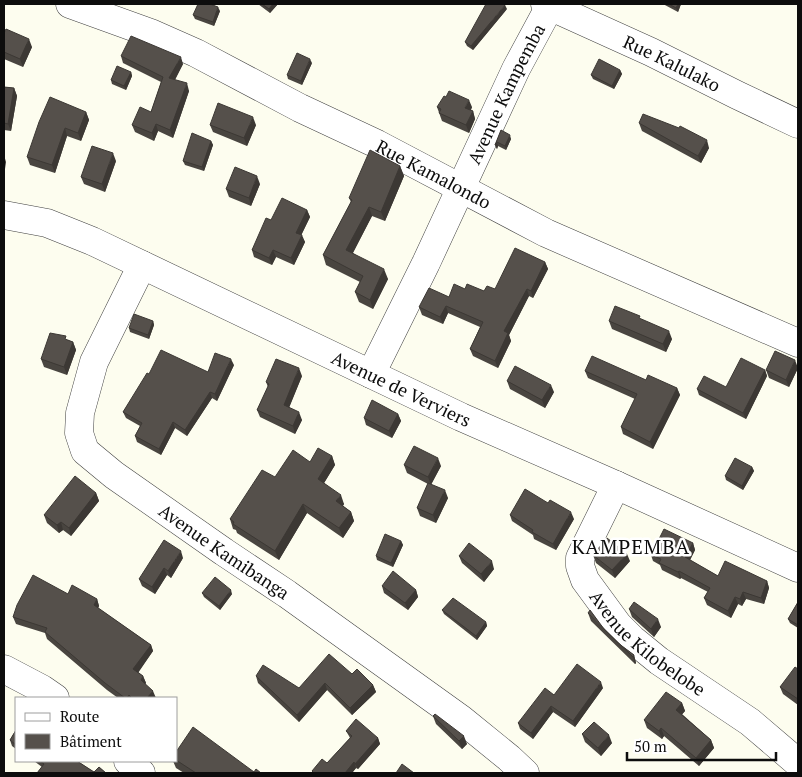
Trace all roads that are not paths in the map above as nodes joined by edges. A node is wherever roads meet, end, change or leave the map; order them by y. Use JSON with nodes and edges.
{"nodes":[{"id":1,"x":70,"y":4,"type":"edge"},
{"id":2,"x":549,"y":4,"type":"edge"},
{"id":3,"x":798,"y":124,"type":"edge"},
{"id":4,"x":461,"y":188,"type":"junction"},
{"id":5,"x":4,"y":215,"type":"edge"},
{"id":6,"x":142,"y":265,"type":"junction"},
{"id":7,"x":798,"y":343,"type":"edge"},
{"id":8,"x":370,"y":374,"type":"junction"},
{"id":9,"x":616,"y":485,"type":"junction"},
{"id":10,"x":798,"y":568,"type":"edge"},
{"id":11,"x":4,"y":669,"type":"edge"},
{"id":12,"x":54,"y":697,"type":"edge"},
{"id":13,"x":129,"y":762,"type":"edge"},
{"id":14,"x":798,"y":763,"type":"edge"},
{"id":15,"x":141,"y":773,"type":"edge"},
{"id":16,"x":525,"y":773,"type":"edge"}],
"edges":[{"from":1,"to":4,"type":"street","name":"Rue Kamalondo"},
{"from":2,"to":3,"type":"street","name":"Rue Kalulako"},
{"from":2,"to":4,"type":"street","name":"Avenue Kampemba"},
{"from":4,"to":7,"type":"street","name":"Rue Kamalondo"},
{"from":4,"to":8,"type":"street","name":"Avenue Kampemba"},
{"from":5,"to":6,"type":"street","name":"Avenue de Verviers"},
{"from":6,"to":8,"type":"street","name":"Avenue de Verviers"},
{"from":6,"to":16,"type":"street","name":"Avenue Kamibanga"},
{"from":8,"to":9,"type":"street","name":"Avenue de Verviers"},
{"from":9,"to":10,"type":"street","name":"Avenue de Verviers"},
{"from":9,"to":14,"type":"street","name":"Avenue Kilobelobe"},
{"from":11,"to":12,"type":"street"},
{"from":13,"to":15,"type":"street"}]}
